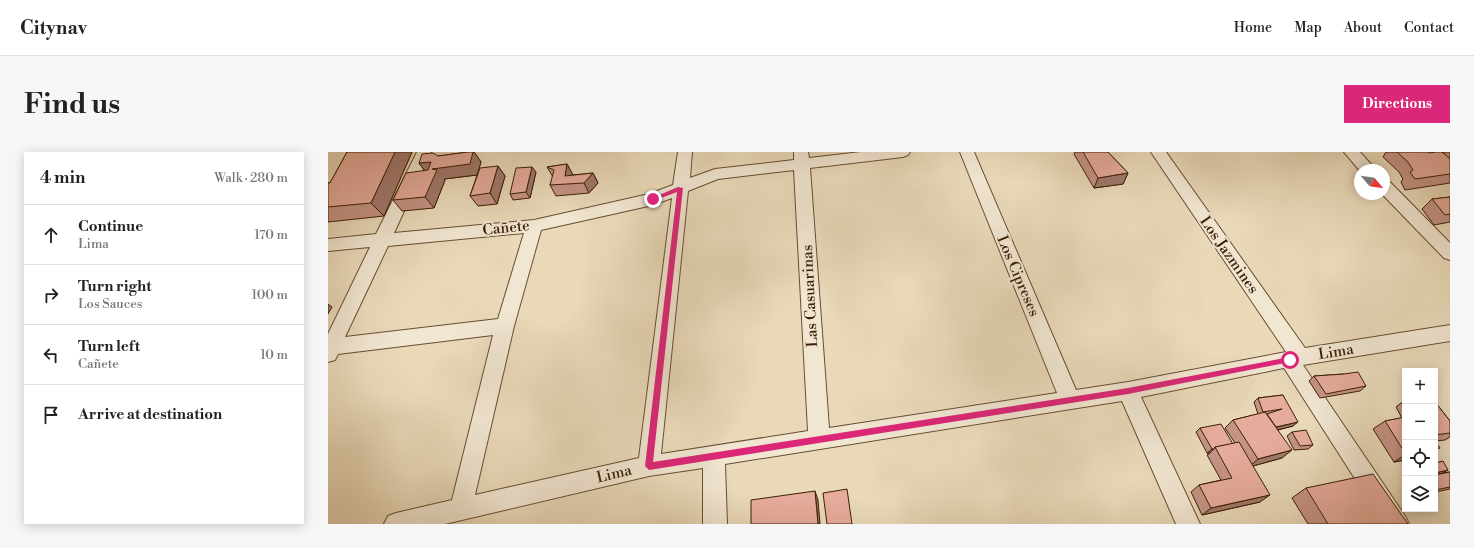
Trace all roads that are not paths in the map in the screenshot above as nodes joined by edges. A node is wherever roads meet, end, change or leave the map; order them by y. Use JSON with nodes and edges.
{"nodes":[{"id":1,"x":424,"y":152,"type":"edge"},
{"id":2,"x":685,"y":152,"type":"edge"},
{"id":3,"x":903,"y":152,"type":"edge"},
{"id":4,"x":967,"y":152,"type":"edge"},
{"id":5,"x":1158,"y":152,"type":"edge"},
{"id":6,"x":1351,"y":152,"type":"edge"},
{"id":7,"x":802,"y":158,"type":"edge"},
{"id":8,"x":1362,"y":164,"type":"edge"},
{"id":9,"x":680,"y":188,"type":"junction"},
{"id":10,"x":1390,"y":192,"type":"edge"},
{"id":11,"x":534,"y":226,"type":"junction"},
{"id":12,"x":382,"y":240,"type":"junction"},
{"id":13,"x":328,"y":245,"type":"edge"},
{"id":14,"x":1450,"y":254,"type":"edge"},
{"id":15,"x":505,"y":326,"type":"junction"},
{"id":16,"x":1450,"y":333,"type":"edge"},
{"id":17,"x":330,"y":350,"type":"edge"},
{"id":18,"x":1295,"y":358,"type":"junction"},
{"id":19,"x":1128,"y":391,"type":"junction"},
{"id":20,"x":1070,"y":400,"type":"junction"},
{"id":21,"x":818,"y":439,"type":"junction"},
{"id":22,"x":714,"y":456,"type":"junction"},
{"id":23,"x":649,"y":466,"type":"junction"},
{"id":24,"x":461,"y":508,"type":"junction"},
{"id":25,"x":396,"y":524,"type":"edge"},
{"id":26,"x":715,"y":524,"type":"edge"},
{"id":27,"x":1188,"y":524,"type":"edge"},
{"id":28,"x":1397,"y":524,"type":"edge"}],
"edges":[{"from":1,"to":12,"type":"street"},
{"from":2,"to":9,"type":"street"},
{"from":3,"to":7,"type":"street","name":"Cañete"},
{"from":4,"to":20,"type":"street","name":"Los Cipreses"},
{"from":5,"to":18,"type":"street","name":"Los Jazmines"},
{"from":6,"to":8,"type":"street"},
{"from":7,"to":9,"type":"street","name":"Cañete"},
{"from":7,"to":21,"type":"street","name":"Las Casuarinas"},
{"from":9,"to":11,"type":"street","name":"Cañete"},
{"from":9,"to":23,"type":"street"},
{"from":10,"to":14,"type":"street"},
{"from":11,"to":12,"type":"street","name":"Cañete"},
{"from":11,"to":15,"type":"street"},
{"from":12,"to":13,"type":"street","name":"Cañete"},
{"from":12,"to":17,"type":"street"},
{"from":15,"to":17,"type":"street"},
{"from":15,"to":24,"type":"street"},
{"from":16,"to":18,"type":"street","name":"Lima"},
{"from":18,"to":19,"type":"street","name":"Lima"},
{"from":18,"to":28,"type":"street","name":"Los Jazmines"},
{"from":19,"to":20,"type":"street","name":"Lima"},
{"from":19,"to":27,"type":"street"},
{"from":20,"to":21,"type":"street","name":"Lima"},
{"from":21,"to":22,"type":"street","name":"Lima"},
{"from":22,"to":23,"type":"street","name":"Lima"},
{"from":22,"to":26,"type":"street"},
{"from":23,"to":24,"type":"street","name":"Lima"},
{"from":24,"to":25,"type":"street","name":"Lima"}]}
